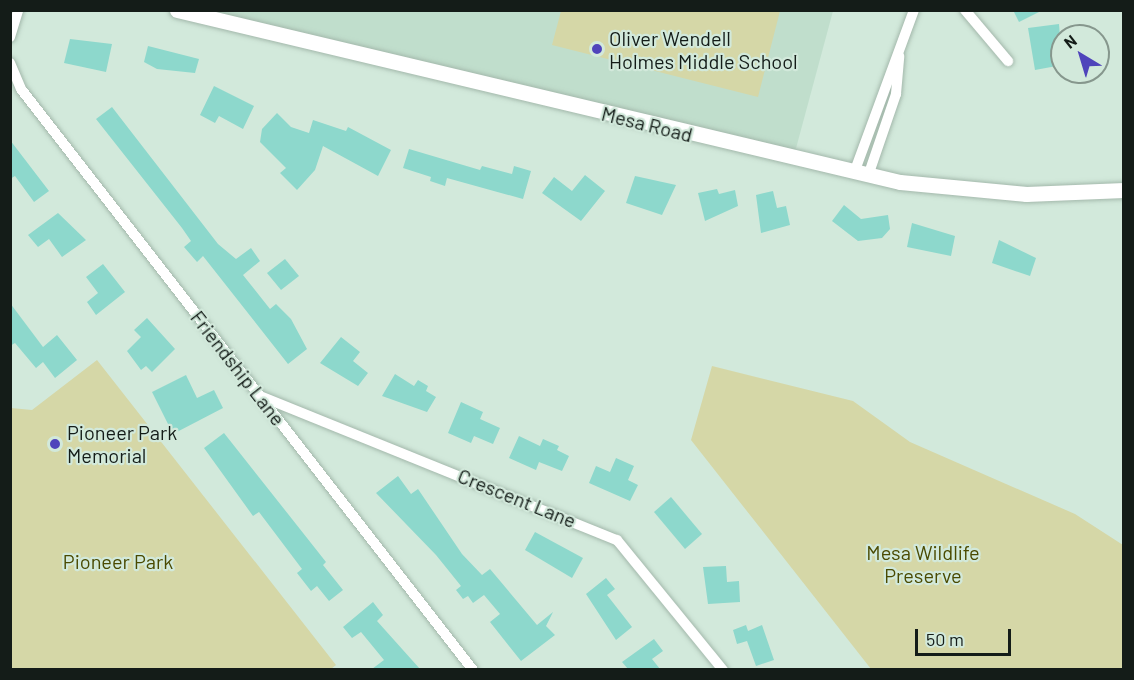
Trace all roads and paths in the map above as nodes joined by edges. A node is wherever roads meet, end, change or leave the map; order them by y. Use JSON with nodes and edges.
{"nodes":[{"id":1,"x":18,"y":10,"type":"edge"},
{"id":2,"x":177,"y":10,"type":"edge"},
{"id":3,"x":914,"y":10,"type":"edge"},
{"id":4,"x":965,"y":10,"type":"edge"},
{"id":5,"x":10,"y":37,"type":"edge"},
{"id":6,"x":899,"y":56,"type":"junction"},
{"id":7,"x":1008,"y":61,"type":"dead end"},
{"id":8,"x":10,"y":63,"type":"edge"},
{"id":9,"x":872,"y":122,"type":"junction"},
{"id":10,"x":885,"y":127,"type":"junction"},
{"id":11,"x":861,"y":174,"type":"junction"},
{"id":12,"x":1124,"y":190,"type":"edge"},
{"id":13,"x":260,"y":396,"type":"junction"},
{"id":14,"x":473,"y":669,"type":"edge"},
{"id":15,"x":723,"y":669,"type":"edge"}],
"edges":[{"from":1,"to":5,"type":"street"},
{"from":2,"to":11,"type":"main road","name":"Mesa Road"},
{"from":3,"to":6,"type":"street"},
{"from":4,"to":7,"type":"street"},
{"from":6,"to":9,"type":"street"},
{"from":6,"to":10,"type":"street"},
{"from":8,"to":13,"type":"street","name":"Friendship Lane"},
{"from":9,"to":10,"type":"street"},
{"from":9,"to":11,"type":"street"},
{"from":10,"to":11,"type":"street"},
{"from":11,"to":12,"type":"main road","name":"Mesa Road"},
{"from":13,"to":14,"type":"street","name":"Friendship Lane"},
{"from":13,"to":15,"type":"street","name":"Crescent Lane"}]}
